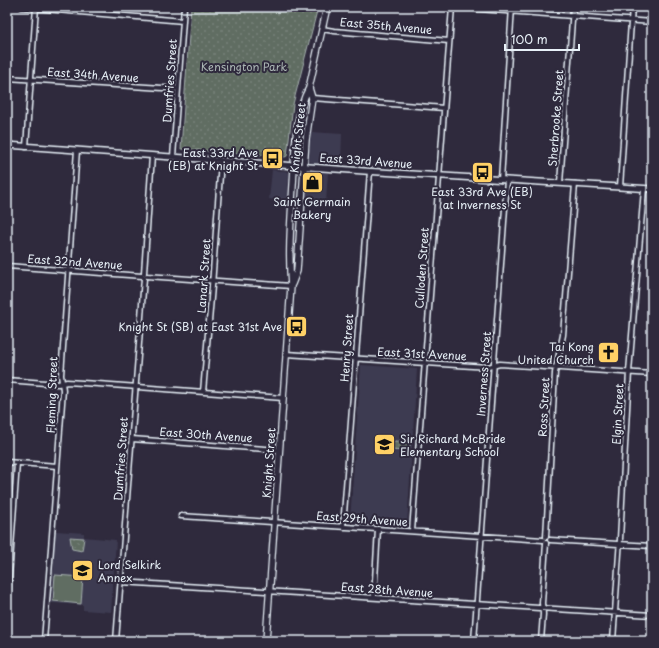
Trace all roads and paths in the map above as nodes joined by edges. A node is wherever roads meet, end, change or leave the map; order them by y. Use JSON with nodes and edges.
{"nodes":[{"id":1,"x":22,"y":7,"type":"edge"},
{"id":2,"x":184,"y":7,"type":"edge"},
{"id":3,"x":327,"y":7,"type":"edge"},
{"id":4,"x":452,"y":7,"type":"edge"},
{"id":5,"x":573,"y":7,"type":"edge"},
{"id":6,"x":632,"y":7,"type":"edge"},
{"id":7,"x":36,"y":8,"type":"edge"},
{"id":8,"x":512,"y":9,"type":"edge"},
{"id":9,"x":572,"y":16,"type":"junction"},
{"id":10,"x":631,"y":20,"type":"junction"},
{"id":11,"x":183,"y":21,"type":"junction"},
{"id":12,"x":652,"y":22,"type":"edge"},
{"id":13,"x":322,"y":29,"type":"junction"},
{"id":14,"x":449,"y":41,"type":"junction"},
{"id":15,"x":7,"y":78,"type":"edge"},
{"id":16,"x":30,"y":79,"type":"junction"},
{"id":17,"x":309,"y":88,"type":"junction"},
{"id":18,"x":178,"y":89,"type":"junction"},
{"id":19,"x":312,"y":98,"type":"junction"},
{"id":20,"x":444,"y":108,"type":"junction"},
{"id":21,"x":7,"y":145,"type":"edge"},
{"id":22,"x":26,"y":147,"type":"junction"},
{"id":23,"x":77,"y":150,"type":"junction"},
{"id":24,"x":152,"y":156,"type":"junction"},
{"id":25,"x":173,"y":157,"type":"junction"},
{"id":26,"x":221,"y":161,"type":"junction"},
{"id":27,"x":294,"y":166,"type":"junction"},
{"id":28,"x":304,"y":167,"type":"junction"},
{"id":29,"x":370,"y":171,"type":"junction"},
{"id":30,"x":439,"y":176,"type":"junction"},
{"id":31,"x":504,"y":180,"type":"junction"},
{"id":32,"x":560,"y":183,"type":"junction"},
{"id":33,"x":575,"y":184,"type":"junction"},
{"id":34,"x":620,"y":187,"type":"junction"},
{"id":35,"x":644,"y":189,"type":"junction"},
{"id":36,"x":652,"y":189,"type":"edge"},
{"id":37,"x":7,"y":266,"type":"edge"},
{"id":38,"x":68,"y":271,"type":"junction"},
{"id":39,"x":144,"y":276,"type":"junction"},
{"id":40,"x":212,"y":281,"type":"junction"},
{"id":41,"x":291,"y":286,"type":"junction"},
{"id":42,"x":286,"y":354,"type":"junction"},
{"id":43,"x":355,"y":359,"type":"junction"},
{"id":44,"x":424,"y":363,"type":"junction"},
{"id":45,"x":493,"y":366,"type":"junction"},
{"id":46,"x":555,"y":367,"type":"junction"},
{"id":47,"x":629,"y":372,"type":"junction"},
{"id":48,"x":652,"y":374,"type":"edge"},
{"id":49,"x":7,"y":380,"type":"edge"},
{"id":50,"x":62,"y":383,"type":"junction"},
{"id":51,"x":136,"y":387,"type":"junction"},
{"id":52,"x":203,"y":392,"type":"junction"},
{"id":53,"x":283,"y":398,"type":"junction"},
{"id":54,"x":132,"y":439,"type":"junction"},
{"id":55,"x":280,"y":450,"type":"junction"},
{"id":56,"x":7,"y":462,"type":"edge"},
{"id":57,"x":17,"y":463,"type":"junction"},
{"id":58,"x":57,"y":466,"type":"junction"},
{"id":59,"x":181,"y":516,"type":"dead end"},
{"id":60,"x":274,"y":522,"type":"junction"},
{"id":61,"x":343,"y":527,"type":"junction"},
{"id":62,"x":378,"y":529,"type":"junction"},
{"id":63,"x":412,"y":531,"type":"junction"},
{"id":64,"x":482,"y":536,"type":"junction"},
{"id":65,"x":546,"y":540,"type":"junction"},
{"id":66,"x":620,"y":544,"type":"junction"},
{"id":67,"x":652,"y":546,"type":"edge"},
{"id":68,"x":121,"y":582,"type":"junction"},
{"id":69,"x":269,"y":591,"type":"junction"},
{"id":70,"x":374,"y":598,"type":"junction"},
{"id":71,"x":7,"y":605,"type":"edge"},
{"id":72,"x":477,"y":605,"type":"junction"},
{"id":73,"x":542,"y":608,"type":"junction"},
{"id":74,"x":614,"y":612,"type":"junction"},
{"id":75,"x":652,"y":615,"type":"edge"},
{"id":76,"x":44,"y":641,"type":"edge"},
{"id":77,"x":116,"y":641,"type":"edge"},
{"id":78,"x":266,"y":641,"type":"edge"},
{"id":79,"x":474,"y":641,"type":"edge"},
{"id":80,"x":541,"y":641,"type":"edge"},
{"id":81,"x":613,"y":641,"type":"edge"}],
"edges":[{"from":1,"to":7,"type":"street"},
{"from":2,"to":11,"type":"street","name":"Dumfries Street"},
{"from":3,"to":13,"type":"main road","name":"Knight Street"},
{"from":4,"to":8,"type":"street"},
{"from":4,"to":14,"type":"street","name":"Culloden Street"},
{"from":5,"to":9,"type":"street","name":"Sherbrooke Street"},
{"from":6,"to":10,"type":"street"},
{"from":7,"to":11,"type":"street"},
{"from":7,"to":16,"type":"street"},
{"from":8,"to":9,"type":"street"},
{"from":8,"to":31,"type":"street","name":"Inverness Street"},
{"from":9,"to":10,"type":"street"},
{"from":9,"to":32,"type":"street","name":"Sherbrooke Street"},
{"from":10,"to":12,"type":"street"},
{"from":10,"to":34,"type":"street"},
{"from":11,"to":18,"type":"street","name":"Dumfries Street"},
{"from":13,"to":14,"type":"street","name":"East 35th Avenue"},
{"from":13,"to":17,"type":"main road","name":"Knight Street"},
{"from":14,"to":20,"type":"street","name":"Culloden Street"},
{"from":15,"to":16,"type":"street","name":"East 34th Avenue"},
{"from":16,"to":18,"type":"street","name":"East 34th Avenue"},
{"from":16,"to":22,"type":"street"},
{"from":17,"to":19,"type":"main road","name":"Knight Street"},
{"from":17,"to":27,"type":"main road","name":"Knight Street"},
{"from":18,"to":25,"type":"street","name":"Dumfries Street"},
{"from":19,"to":20,"type":"street"},
{"from":19,"to":28,"type":"main road","name":"Knight Street"},
{"from":20,"to":30,"type":"street","name":"Culloden Street"},
{"from":21,"to":22,"type":"street","name":"East 33rd Avenue"},
{"from":22,"to":23,"type":"street","name":"East 33rd Avenue"},
{"from":23,"to":24,"type":"street","name":"East 33rd Avenue"},
{"from":23,"to":38,"type":"street","name":"Fleming Street"},
{"from":24,"to":25,"type":"street","name":"East 33rd Avenue"},
{"from":24,"to":39,"type":"street","name":"Dumfries Street"},
{"from":25,"to":26,"type":"street","name":"East 33rd Avenue"},
{"from":26,"to":27,"type":"street","name":"East 33rd Avenue"},
{"from":26,"to":40,"type":"street","name":"Lanark Street"},
{"from":27,"to":28,"type":"street","name":"East 33rd Avenue"},
{"from":27,"to":41,"type":"main road","name":"Knight Street"},
{"from":28,"to":29,"type":"street","name":"East 33rd Avenue"},
{"from":28,"to":41,"type":"main road","name":"Knight Street"},
{"from":29,"to":30,"type":"street","name":"East 33rd Avenue"},
{"from":29,"to":43,"type":"street","name":"Henry Street"},
{"from":30,"to":31,"type":"street","name":"East 33rd Avenue"},
{"from":30,"to":44,"type":"street","name":"Culloden Street"},
{"from":31,"to":32,"type":"street","name":"East 33rd Avenue"},
{"from":31,"to":45,"type":"street","name":"Inverness Street"},
{"from":32,"to":33,"type":"street","name":"East 33rd Avenue"},
{"from":33,"to":34,"type":"street","name":"East 33rd Avenue"},
{"from":33,"to":46,"type":"street","name":"Ross Street"},
{"from":34,"to":35,"type":"street","name":"East 33rd Avenue"},
{"from":35,"to":36,"type":"street","name":"East 33rd Avenue"},
{"from":35,"to":47,"type":"street","name":"Elgin Street"},
{"from":37,"to":38,"type":"street","name":"East 32nd Avenue"},
{"from":38,"to":39,"type":"street","name":"East 32nd Avenue"},
{"from":38,"to":50,"type":"street","name":"Fleming Street"},
{"from":39,"to":40,"type":"street","name":"East 32nd Avenue"},
{"from":39,"to":51,"type":"street","name":"Dumfries Street"},
{"from":40,"to":41,"type":"street","name":"East 32nd Avenue"},
{"from":40,"to":52,"type":"street","name":"Lanark Street"},
{"from":41,"to":42,"type":"main road","name":"Knight Street"},
{"from":42,"to":43,"type":"street","name":"East 31st Avenue"},
{"from":42,"to":53,"type":"main road","name":"Knight Street"},
{"from":43,"to":44,"type":"street","name":"East 31st Avenue"},
{"from":43,"to":61,"type":"street","name":"Henry Street"},
{"from":44,"to":45,"type":"street","name":"East 31st Avenue"},
{"from":44,"to":63,"type":"street","name":"Culloden Street"},
{"from":45,"to":46,"type":"street","name":"East 31st Avenue"},
{"from":45,"to":64,"type":"street","name":"Inverness Street"},
{"from":46,"to":47,"type":"street","name":"East 31st Avenue"},
{"from":46,"to":65,"type":"street","name":"Ross Street"},
{"from":47,"to":48,"type":"street","name":"East 31st Avenue"},
{"from":47,"to":66,"type":"street","name":"Elgin Street"},
{"from":49,"to":50,"type":"street"},
{"from":50,"to":51,"type":"street"},
{"from":50,"to":58,"type":"street","name":"Fleming Street"},
{"from":51,"to":52,"type":"street"},
{"from":51,"to":54,"type":"street","name":"Dumfries Street"},
{"from":52,"to":53,"type":"street"},
{"from":53,"to":55,"type":"main road","name":"Knight Street"},
{"from":54,"to":55,"type":"street","name":"East 30th Avenue"},
{"from":54,"to":68,"type":"street","name":"Dumfries Street"},
{"from":55,"to":60,"type":"main road","name":"Knight Street"},
{"from":56,"to":57,"type":"street"},
{"from":57,"to":58,"type":"street"},
{"from":57,"to":71,"type":"street"},
{"from":58,"to":76,"type":"street","name":"Fleming Street"},
{"from":59,"to":60,"type":"street","name":"East 29th Avenue"},
{"from":60,"to":61,"type":"street","name":"East 29th Avenue"},
{"from":60,"to":69,"type":"main road","name":"Knight Street"},
{"from":61,"to":62,"type":"street","name":"East 29th Avenue"},
{"from":62,"to":63,"type":"street","name":"East 29th Avenue"},
{"from":62,"to":70,"type":"street"},
{"from":63,"to":64,"type":"street","name":"East 29th Avenue"},
{"from":64,"to":65,"type":"street","name":"East 29th Avenue"},
{"from":64,"to":72,"type":"street","name":"Inverness Street"},
{"from":65,"to":66,"type":"street","name":"East 29th Avenue"},
{"from":65,"to":73,"type":"street","name":"Ross Street"},
{"from":66,"to":67,"type":"street","name":"East 29th Avenue"},
{"from":66,"to":74,"type":"street","name":"Elgin Street"},
{"from":68,"to":69,"type":"street","name":"East 28th Avenue"},
{"from":68,"to":77,"type":"street","name":"Dumfries Street"},
{"from":69,"to":70,"type":"street","name":"East 28th Avenue"},
{"from":69,"to":78,"type":"main road","name":"Knight Street"},
{"from":70,"to":72,"type":"street","name":"East 28th Avenue"},
{"from":72,"to":73,"type":"street","name":"East 28th Avenue"},
{"from":72,"to":79,"type":"street","name":"Inverness Street"},
{"from":73,"to":74,"type":"street","name":"East 28th Avenue"},
{"from":73,"to":80,"type":"street","name":"Ross Street"},
{"from":74,"to":75,"type":"street","name":"East 28th Avenue"},
{"from":74,"to":81,"type":"street","name":"Elgin Street"}]}
